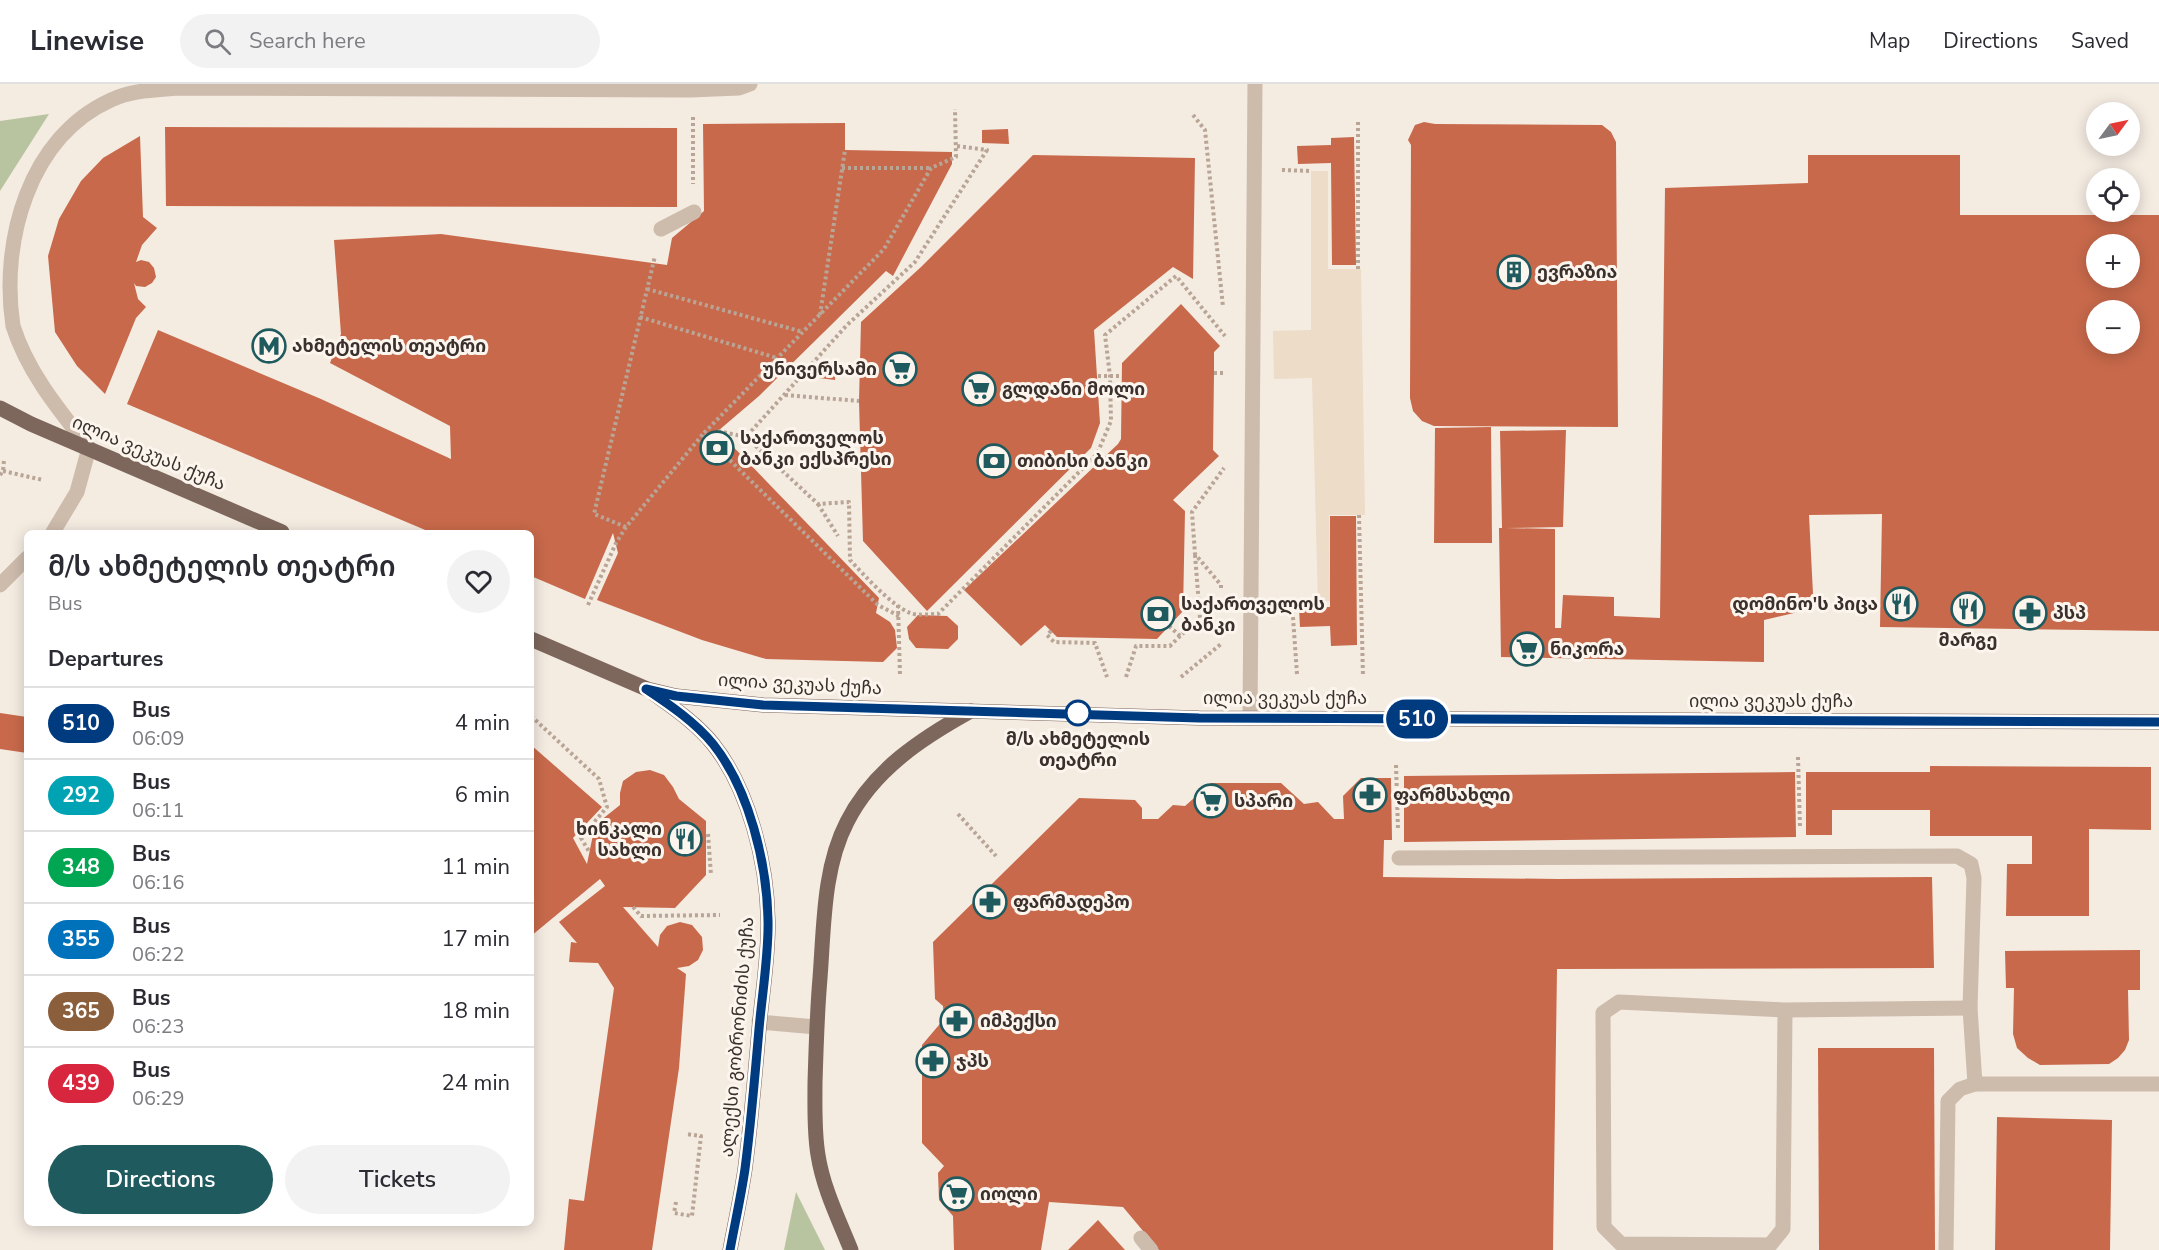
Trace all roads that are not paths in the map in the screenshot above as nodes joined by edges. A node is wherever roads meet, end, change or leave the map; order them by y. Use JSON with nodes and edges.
{"nodes":[{"id":1,"x":1255,"y":84,"type":"edge"},
{"id":2,"x":743,"y":85,"type":"edge"},
{"id":3,"x":694,"y":212,"type":"road end"},
{"id":4,"x":661,"y":229,"type":"road end"},
{"id":5,"x":0,"y":408,"type":"edge"},
{"id":6,"x":89,"y":448,"type":"junction"},
{"id":7,"x":54,"y":530,"type":"edge"},
{"id":8,"x":277,"y":530,"type":"edge"},
{"id":9,"x":24,"y":561,"type":"edge"},
{"id":10,"x":0,"y":585,"type":"edge"},
{"id":11,"x":534,"y":640,"type":"edge"},
{"id":12,"x":646,"y":689,"type":"junction"},
{"id":13,"x":974,"y":710,"type":"junction"},
{"id":14,"x":1250,"y":718,"type":"junction"},
{"id":15,"x":2159,"y":722,"type":"edge"},
{"id":16,"x":1399,"y":858,"type":"dead end"},
{"id":17,"x":1970,"y":1008,"type":"junction"},
{"id":18,"x":1785,"y":1010,"type":"junction"},
{"id":19,"x":759,"y":1022,"type":"junction"},
{"id":20,"x":816,"y":1027,"type":"junction"},
{"id":21,"x":1975,"y":1084,"type":"junction"},
{"id":22,"x":2159,"y":1084,"type":"edge"},
{"id":23,"x":730,"y":1250,"type":"edge"},
{"id":24,"x":851,"y":1250,"type":"edge"},
{"id":25,"x":1946,"y":1250,"type":"edge"}],
"edges":[{"from":1,"to":14,"type":"lane"},
{"from":2,"to":6,"type":"lane"},
{"from":3,"to":4,"type":"lane"},
{"from":5,"to":6,"type":"main road","name":"ილია ვეკუას ქუჩა"},
{"from":6,"to":7,"type":"lane"},
{"from":6,"to":8,"type":"main road","name":"ილია ვეკუას ქუჩა"},
{"from":9,"to":10,"type":"lane"},
{"from":11,"to":12,"type":"main road","name":"ილია ვეკუას ქუჩა"},
{"from":12,"to":13,"type":"main road","name":"ილია ვეკუას ქუჩა"},
{"from":12,"to":19,"type":"main road","name":"ალექსი გობრონიძის ქუჩა"},
{"from":13,"to":14,"type":"main road","name":"ილია ვეკუას ქუჩა"},
{"from":13,"to":20,"type":"main road"},
{"from":14,"to":15,"type":"main road","name":"ილია ვეკუას ქუჩა"},
{"from":16,"to":17,"type":"lane"},
{"from":17,"to":18,"type":"lane"},
{"from":17,"to":21,"type":"lane"},
{"from":18,"to":18,"type":"lane"},
{"from":19,"to":20,"type":"lane"},
{"from":19,"to":23,"type":"main road","name":"ალექსი გობრონიძის ქუჩა"},
{"from":20,"to":24,"type":"main road"},
{"from":21,"to":22,"type":"lane"},
{"from":21,"to":25,"type":"lane"}]}
